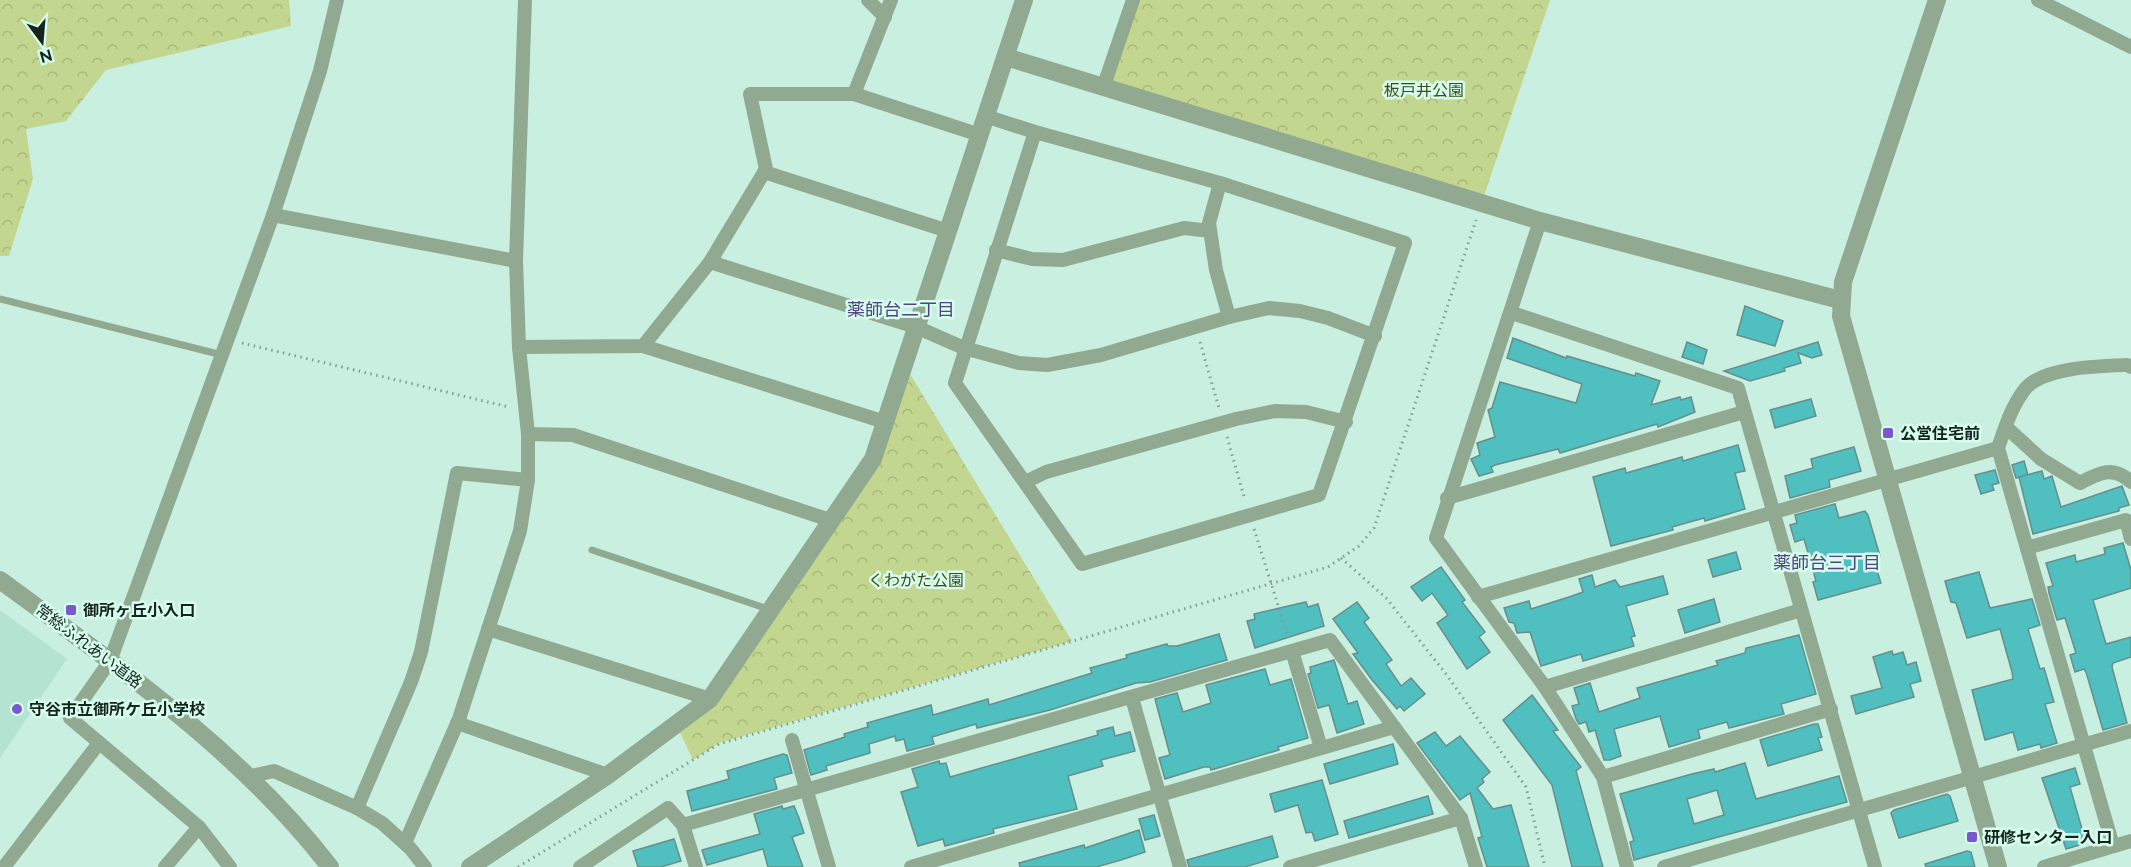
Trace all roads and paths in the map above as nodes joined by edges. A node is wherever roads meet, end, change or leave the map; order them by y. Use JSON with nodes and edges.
{"nodes":[{"id":1,"x":337,"y":0,"type":"edge"},
{"id":2,"x":525,"y":0,"type":"edge"},
{"id":3,"x":868,"y":0,"type":"edge"},
{"id":4,"x":891,"y":0,"type":"edge"},
{"id":5,"x":1024,"y":0,"type":"edge"},
{"id":6,"x":1132,"y":0,"type":"edge"},
{"id":7,"x":1937,"y":0,"type":"edge"},
{"id":8,"x":2038,"y":0,"type":"edge"},
{"id":9,"x":2060,"y":5,"type":"edge"},
{"id":10,"x":885,"y":17,"type":"junction"},
{"id":11,"x":2131,"y":47,"type":"edge"},
{"id":12,"x":1006,"y":57,"type":"junction"},
{"id":13,"x":1104,"y":85,"type":"junction"},
{"id":14,"x":854,"y":94,"type":"junction"},
{"id":15,"x":985,"y":116,"type":"junction"},
{"id":16,"x":1035,"y":132,"type":"junction"},
{"id":17,"x":980,"y":135,"type":"junction"},
{"id":18,"x":764,"y":172,"type":"junction"},
{"id":19,"x":1220,"y":183,"type":"junction"},
{"id":20,"x":1482,"y":202,"type":"junction"},
{"id":21,"x":273,"y":215,"type":"junction"},
{"id":22,"x":1540,"y":221,"type":"junction"},
{"id":23,"x":948,"y":231,"type":"junction"},
{"id":24,"x":1210,"y":231,"type":"junction"},
{"id":25,"x":996,"y":250,"type":"junction"},
{"id":26,"x":516,"y":261,"type":"junction"},
{"id":27,"x":710,"y":262,"type":"junction"},
{"id":28,"x":0,"y":299,"type":"edge"},
{"id":29,"x":1840,"y":300,"type":"junction"},
{"id":30,"x":1512,"y":312,"type":"junction"},
{"id":31,"x":1229,"y":317,"type":"junction"},
{"id":32,"x":916,"y":327,"type":"junction"},
{"id":33,"x":1196,"y":327,"type":"junction"},
{"id":34,"x":1375,"y":336,"type":"junction"},
{"id":35,"x":227,"y":339,"type":"junction"},
{"id":36,"x":643,"y":346,"type":"junction"},
{"id":37,"x":519,"y":347,"type":"junction"},
{"id":38,"x":964,"y":348,"type":"junction"},
{"id":39,"x":222,"y":355,"type":"junction"},
{"id":40,"x":2130,"y":363,"type":"edge"},
{"id":41,"x":526,"y":411,"type":"junction"},
{"id":42,"x":1744,"y":412,"type":"junction"},
{"id":43,"x":885,"y":422,"type":"junction"},
{"id":44,"x":1346,"y":422,"type":"junction"},
{"id":45,"x":1223,"y":423,"type":"junction"},
{"id":46,"x":2006,"y":427,"type":"junction"},
{"id":47,"x":528,"y":434,"type":"junction"},
{"id":48,"x":1998,"y":448,"type":"junction"},
{"id":49,"x":1887,"y":479,"type":"junction"},
{"id":50,"x":528,"y":480,"type":"junction"},
{"id":51,"x":1025,"y":482,"type":"junction"},
{"id":52,"x":2131,"y":482,"type":"edge"},
{"id":53,"x":1448,"y":498,"type":"junction"},
{"id":54,"x":1773,"y":511,"type":"junction"},
{"id":55,"x":1249,"y":515,"type":"junction"},
{"id":56,"x":832,"y":521,"type":"junction"},
{"id":57,"x":2131,"y":539,"type":"edge"},
{"id":58,"x":2027,"y":548,"type":"junction"},
{"id":59,"x":592,"y":550,"type":"dead end"},
{"id":60,"x":1341,"y":558,"type":"junction"},
{"id":61,"x":0,"y":580,"type":"edge"},
{"id":62,"x":1273,"y":583,"type":"junction"},
{"id":63,"x":1478,"y":597,"type":"junction"},
{"id":64,"x":771,"y":610,"type":"junction"},
{"id":65,"x":1801,"y":610,"type":"junction"},
{"id":66,"x":488,"y":629,"type":"junction"},
{"id":67,"x":1292,"y":651,"type":"junction"},
{"id":68,"x":110,"y":662,"type":"junction"},
{"id":69,"x":1545,"y":687,"type":"junction"},
{"id":70,"x":1132,"y":698,"type":"junction"},
{"id":71,"x":710,"y":699,"type":"junction"},
{"id":72,"x":1831,"y":710,"type":"junction"},
{"id":73,"x":457,"y":723,"type":"junction"},
{"id":74,"x":1395,"y":727,"type":"junction"},
{"id":75,"x":2131,"y":731,"type":"edge"},
{"id":76,"x":792,"y":740,"type":"dead end"},
{"id":77,"x":99,"y":743,"type":"junction"},
{"id":78,"x":2083,"y":745,"type":"junction"},
{"id":79,"x":1321,"y":748,"type":"junction"},
{"id":80,"x":608,"y":775,"type":"junction"},
{"id":81,"x":247,"y":777,"type":"junction"},
{"id":82,"x":1603,"y":777,"type":"junction"},
{"id":83,"x":1973,"y":777,"type":"junction"},
{"id":84,"x":807,"y":788,"type":"junction"},
{"id":85,"x":1160,"y":796,"type":"junction"},
{"id":86,"x":357,"y":808,"type":"junction"},
{"id":87,"x":1860,"y":811,"type":"junction"},
{"id":88,"x":1461,"y":818,"type":"junction"},
{"id":89,"x":683,"y":825,"type":"junction"},
{"id":90,"x":199,"y":828,"type":"junction"},
{"id":91,"x":2131,"y":841,"type":"edge"},
{"id":92,"x":405,"y":843,"type":"junction"},
{"id":93,"x":2113,"y":846,"type":"junction"},
{"id":94,"x":4,"y":867,"type":"edge"},
{"id":95,"x":165,"y":867,"type":"edge"},
{"id":96,"x":230,"y":867,"type":"edge"},
{"id":97,"x":330,"y":867,"type":"edge"},
{"id":98,"x":425,"y":867,"type":"edge"},
{"id":99,"x":470,"y":867,"type":"edge"},
{"id":100,"x":518,"y":867,"type":"edge"},
{"id":101,"x":580,"y":867,"type":"edge"},
{"id":102,"x":696,"y":867,"type":"edge"},
{"id":103,"x":829,"y":867,"type":"edge"},
{"id":104,"x":911,"y":867,"type":"edge"},
{"id":105,"x":1180,"y":867,"type":"edge"},
{"id":106,"x":1290,"y":867,"type":"edge"},
{"id":107,"x":1476,"y":867,"type":"edge"},
{"id":108,"x":1545,"y":867,"type":"edge"},
{"id":109,"x":1627,"y":867,"type":"edge"},
{"id":110,"x":1664,"y":867,"type":"edge"},
{"id":111,"x":1875,"y":867,"type":"edge"},
{"id":112,"x":1998,"y":867,"type":"edge"},
{"id":113,"x":2044,"y":867,"type":"edge"}],
"edges":[{"from":1,"to":21,"type":"street"},
{"from":2,"to":26,"type":"street"},
{"from":3,"to":10,"type":"street"},
{"from":4,"to":10,"type":"street"},
{"from":5,"to":12,"type":"street"},
{"from":6,"to":13,"type":"street"},
{"from":7,"to":29,"type":"street"},
{"from":8,"to":9,"type":"street"},
{"from":9,"to":11,"type":"street"},
{"from":10,"to":14,"type":"street"},
{"from":12,"to":13,"type":"street"},
{"from":12,"to":15,"type":"street"},
{"from":13,"to":20,"type":"street"},
{"from":14,"to":17,"type":"street"},
{"from":14,"to":18,"type":"street"},
{"from":15,"to":16,"type":"street"},
{"from":15,"to":17,"type":"street"},
{"from":16,"to":19,"type":"street"},
{"from":16,"to":25,"type":"street"},
{"from":17,"to":23,"type":"street"},
{"from":18,"to":23,"type":"street"},
{"from":18,"to":27,"type":"street"},
{"from":19,"to":24,"type":"street"},
{"from":19,"to":34,"type":"street"},
{"from":20,"to":22,"type":"street"},
{"from":20,"to":60,"type":"path"},
{"from":21,"to":26,"type":"street"},
{"from":21,"to":35,"type":"street"},
{"from":22,"to":29,"type":"street"},
{"from":22,"to":30,"type":"street"},
{"from":23,"to":32,"type":"street"},
{"from":24,"to":25,"type":"street"},
{"from":24,"to":31,"type":"street"},
{"from":25,"to":38,"type":"street"},
{"from":26,"to":37,"type":"street"},
{"from":27,"to":32,"type":"street"},
{"from":27,"to":36,"type":"street"},
{"from":28,"to":39,"type":"lane"},
{"from":29,"to":49,"type":"street"},
{"from":30,"to":42,"type":"street"},
{"from":30,"to":53,"type":"street"},
{"from":31,"to":33,"type":"street"},
{"from":31,"to":34,"type":"street"},
{"from":32,"to":38,"type":"street"},
{"from":32,"to":43,"type":"street"},
{"from":33,"to":38,"type":"street"},
{"from":33,"to":45,"type":"path"},
{"from":34,"to":44,"type":"street"},
{"from":35,"to":39,"type":"street"},
{"from":35,"to":41,"type":"path"},
{"from":36,"to":37,"type":"street"},
{"from":36,"to":43,"type":"street"},
{"from":37,"to":41,"type":"street"},
{"from":38,"to":51,"type":"street"},
{"from":39,"to":68,"type":"street"},
{"from":40,"to":46,"type":"street"},
{"from":41,"to":47,"type":"street"},
{"from":42,"to":53,"type":"street"},
{"from":42,"to":54,"type":"street"},
{"from":43,"to":56,"type":"street"},
{"from":44,"to":45,"type":"street"},
{"from":44,"to":55,"type":"street"},
{"from":45,"to":51,"type":"street"},
{"from":45,"to":55,"type":"path"},
{"from":46,"to":48,"type":"street"},
{"from":46,"to":52,"type":"street"},
{"from":47,"to":50,"type":"street"},
{"from":47,"to":56,"type":"street"},
{"from":48,"to":49,"type":"street"},
{"from":48,"to":58,"type":"street"},
{"from":49,"to":54,"type":"street"},
{"from":49,"to":83,"type":"street"},
{"from":50,"to":66,"type":"street"},
{"from":50,"to":86,"type":"street"},
{"from":51,"to":55,"type":"street"},
{"from":53,"to":63,"type":"street"},
{"from":54,"to":63,"type":"street"},
{"from":54,"to":65,"type":"street"},
{"from":55,"to":62,"type":"path"},
{"from":56,"to":64,"type":"street"},
{"from":57,"to":58,"type":"street"},
{"from":58,"to":78,"type":"street"},
{"from":59,"to":64,"type":"lane"},
{"from":60,"to":62,"type":"path"},
{"from":60,"to":108,"type":"path"},
{"from":61,"to":68,"type":"street","name":"常総ふれあい道路"},
{"from":62,"to":67,"type":"path"},
{"from":62,"to":100,"type":"path"},
{"from":63,"to":69,"type":"street"},
{"from":64,"to":71,"type":"street"},
{"from":65,"to":69,"type":"street"},
{"from":65,"to":72,"type":"street"},
{"from":66,"to":71,"type":"street"},
{"from":66,"to":73,"type":"street"},
{"from":67,"to":70,"type":"street"},
{"from":67,"to":74,"type":"street"},
{"from":67,"to":79,"type":"street"},
{"from":68,"to":77,"type":"street"},
{"from":68,"to":81,"type":"street","name":"常総ふれあい道路"},
{"from":69,"to":82,"type":"street"},
{"from":70,"to":84,"type":"street"},
{"from":70,"to":85,"type":"street"},
{"from":71,"to":80,"type":"street"},
{"from":72,"to":82,"type":"street"},
{"from":72,"to":87,"type":"street"},
{"from":73,"to":80,"type":"street"},
{"from":73,"to":92,"type":"street"},
{"from":74,"to":79,"type":"street"},
{"from":74,"to":88,"type":"street"},
{"from":75,"to":78,"type":"street"},
{"from":76,"to":84,"type":"street"},
{"from":77,"to":90,"type":"street"},
{"from":77,"to":94,"type":"street"},
{"from":78,"to":83,"type":"street"},
{"from":78,"to":93,"type":"street"},
{"from":79,"to":85,"type":"street"},
{"from":80,"to":99,"type":"street"},
{"from":81,"to":86,"type":"street"},
{"from":81,"to":97,"type":"street","name":"常総ふれあい道路"},
{"from":82,"to":109,"type":"street"},
{"from":83,"to":87,"type":"street"},
{"from":83,"to":112,"type":"street"},
{"from":84,"to":89,"type":"street"},
{"from":84,"to":103,"type":"street"},
{"from":85,"to":104,"type":"street"},
{"from":85,"to":105,"type":"street"},
{"from":86,"to":92,"type":"street"},
{"from":87,"to":110,"type":"street"},
{"from":87,"to":111,"type":"street"},
{"from":88,"to":106,"type":"street"},
{"from":88,"to":107,"type":"street"},
{"from":89,"to":101,"type":"street"},
{"from":89,"to":102,"type":"street"},
{"from":90,"to":95,"type":"street"},
{"from":90,"to":96,"type":"street"},
{"from":91,"to":93,"type":"street"},
{"from":92,"to":98,"type":"street"},
{"from":93,"to":113,"type":"street"}]}
